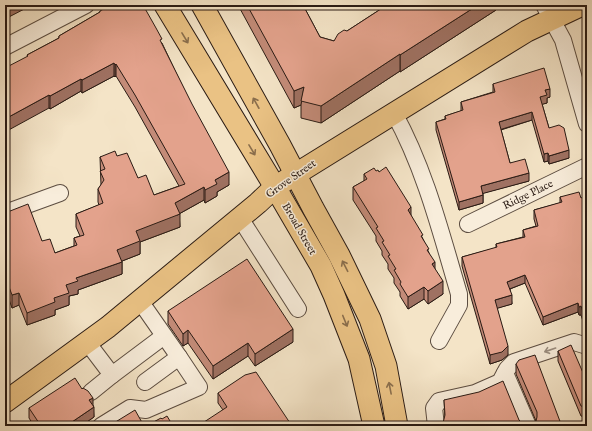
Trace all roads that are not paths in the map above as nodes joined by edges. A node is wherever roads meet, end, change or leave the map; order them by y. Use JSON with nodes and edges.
{"nodes":[{"id":1,"x":86,"y":5,"type":"edge"},
{"id":2,"x":165,"y":5,"type":"edge"},
{"id":3,"x":202,"y":5,"type":"edge"},
{"id":4,"x":582,"y":5,"type":"edge"},
{"id":5,"x":547,"y":12,"type":"edge"},
{"id":6,"x":5,"y":47,"type":"edge"},
{"id":7,"x":394,"y":113,"type":"junction"},
{"id":8,"x":587,"y":124,"type":"edge"},
{"id":9,"x":587,"y":166,"type":"edge"},
{"id":10,"x":295,"y":174,"type":"junction"},
{"id":11,"x":275,"y":187,"type":"junction"},
{"id":12,"x":60,"y":193,"type":"dead end"},
{"id":13,"x":5,"y":213,"type":"edge"},
{"id":14,"x":240,"y":218,"type":"junction"},
{"id":15,"x":468,"y":224,"type":"dead end"},
{"id":16,"x":140,"y":301,"type":"junction"},
{"id":17,"x":298,"y":309,"type":"dead end"},
{"id":18,"x":164,"y":336,"type":"junction"},
{"id":19,"x":438,"y":341,"type":"dead end"},
{"id":20,"x":87,"y":342,"type":"junction"},
{"id":21,"x":587,"y":346,"type":"edge"},
{"id":22,"x":179,"y":357,"type":"junction"},
{"id":23,"x":505,"y":372,"type":"junction"},
{"id":24,"x":112,"y":375,"type":"junction"},
{"id":25,"x":145,"y":382,"type":"dead end"},
{"id":26,"x":91,"y":392,"type":"edge"},
{"id":27,"x":5,"y":402,"type":"edge"},
{"id":28,"x":101,"y":426,"type":"edge"},
{"id":29,"x":374,"y":426,"type":"edge"},
{"id":30,"x":397,"y":426,"type":"edge"},
{"id":31,"x":436,"y":426,"type":"edge"},
{"id":32,"x":528,"y":426,"type":"edge"}],
"edges":[{"from":1,"to":6,"type":"street"},
{"from":2,"to":11,"type":"main road","name":"Broad Street","one_way":true},
{"from":10,"to":3,"type":"main road","name":"Broad Street","one_way":true},
{"from":4,"to":5,"type":"main road","name":"Grove Street"},
{"from":5,"to":7,"type":"main road","name":"Grove Street"},
{"from":5,"to":8,"type":"street"},
{"from":7,"to":10,"type":"main road","name":"Grove Street"},
{"from":7,"to":19,"type":"street"},
{"from":9,"to":15,"type":"street","name":"Ridge Place"},
{"from":10,"to":11,"type":"main road","name":"Grove Street"},
{"from":30,"to":10,"type":"main road","name":"Broad Street","one_way":true},
{"from":11,"to":14,"type":"main road","name":"Grove Street"},
{"from":11,"to":29,"type":"main road","name":"Broad Street","one_way":true},
{"from":12,"to":13,"type":"street"},
{"from":14,"to":16,"type":"main road","name":"Grove Street"},
{"from":14,"to":17,"type":"street"},
{"from":16,"to":18,"type":"street"},
{"from":16,"to":20,"type":"main road","name":"Grove Street"},
{"from":18,"to":22,"type":"street"},
{"from":18,"to":24,"type":"street"},
{"from":20,"to":24,"type":"street"},
{"from":20,"to":27,"type":"main road","name":"Grove Street"},
{"from":21,"to":23,"type":"street","one_way":true},
{"from":22,"to":25,"type":"street"},
{"from":22,"to":28,"type":"street"},
{"from":23,"to":31,"type":"street"},
{"from":23,"to":32,"type":"street"},
{"from":24,"to":26,"type":"street"}]}
